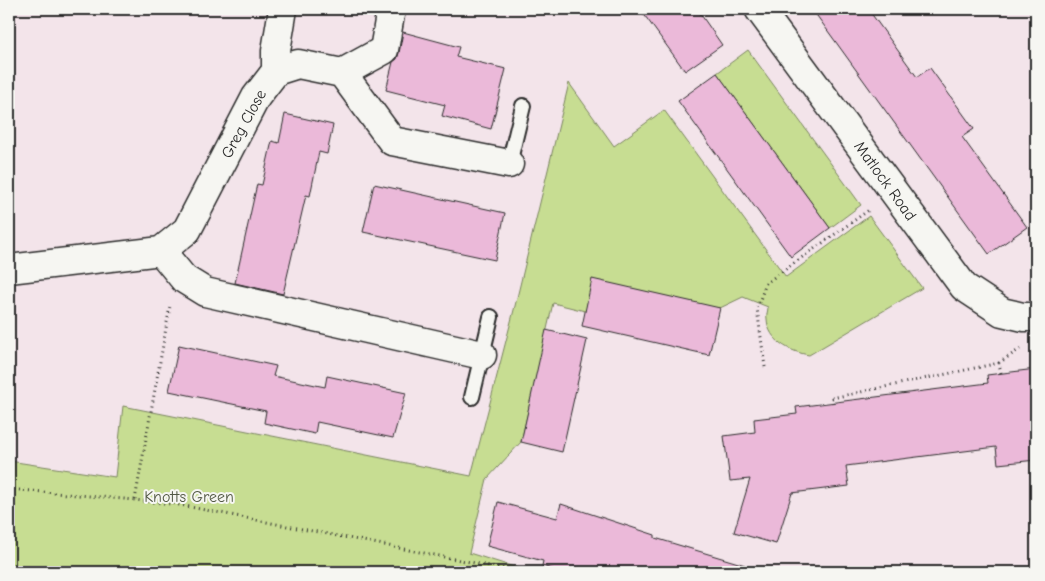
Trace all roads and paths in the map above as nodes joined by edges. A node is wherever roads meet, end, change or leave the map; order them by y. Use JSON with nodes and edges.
{"nodes":[{"id":1,"x":283,"y":9,"type":"edge"},
{"id":2,"x":391,"y":9,"type":"edge"},
{"id":3,"x":760,"y":9,"type":"edge"},
{"id":4,"x":276,"y":71,"type":"junction"},
{"id":5,"x":342,"y":73,"type":"junction"},
{"id":6,"x":523,"y":106,"type":"dead end"},
{"id":7,"x":509,"y":164,"type":"joint"},
{"id":8,"x":894,"y":193,"type":"junction"},
{"id":9,"x":161,"y":251,"type":"junction"},
{"id":10,"x":9,"y":269,"type":"edge"},
{"id":11,"x":184,"y":279,"type":"junction"},
{"id":12,"x":492,"y":317,"type":"dead end"},
{"id":13,"x":1036,"y":317,"type":"edge"},
{"id":14,"x":1022,"y":348,"type":"dead end"},
{"id":15,"x":482,"y":355,"type":"junction"},
{"id":16,"x":999,"y":363,"type":"junction"},
{"id":17,"x":765,"y":366,"type":"dead end"},
{"id":18,"x":1001,"y":374,"type":"dead end"},
{"id":19,"x":472,"y":397,"type":"dead end"},
{"id":20,"x":833,"y":403,"type":"dead end"},
{"id":21,"x":9,"y":489,"type":"edge"},
{"id":22,"x":135,"y":500,"type":"junction"},
{"id":23,"x":521,"y":572,"type":"edge"}],
"edges":[{"from":1,"to":4,"type":"street"},
{"from":2,"to":5,"type":"street"},
{"from":3,"to":8,"type":"street","name":"Matlock Road"},
{"from":4,"to":5,"type":"street","name":"Greg Close"},
{"from":4,"to":9,"type":"street","name":"Greg Close"},
{"from":5,"to":7,"type":"street"},
{"from":6,"to":7,"type":"lane"},
{"from":8,"to":13,"type":"street","name":"Matlock Road"},
{"from":8,"to":17,"type":"path"},
{"from":9,"to":10,"type":"street"},
{"from":9,"to":11,"type":"street"},
{"from":11,"to":15,"type":"street"},
{"from":11,"to":22,"type":"path"},
{"from":12,"to":15,"type":"lane"},
{"from":14,"to":16,"type":"path"},
{"from":15,"to":19,"type":"lane"},
{"from":16,"to":18,"type":"path"},
{"from":16,"to":20,"type":"path"},
{"from":21,"to":22,"type":"path"},
{"from":22,"to":23,"type":"path"}]}
